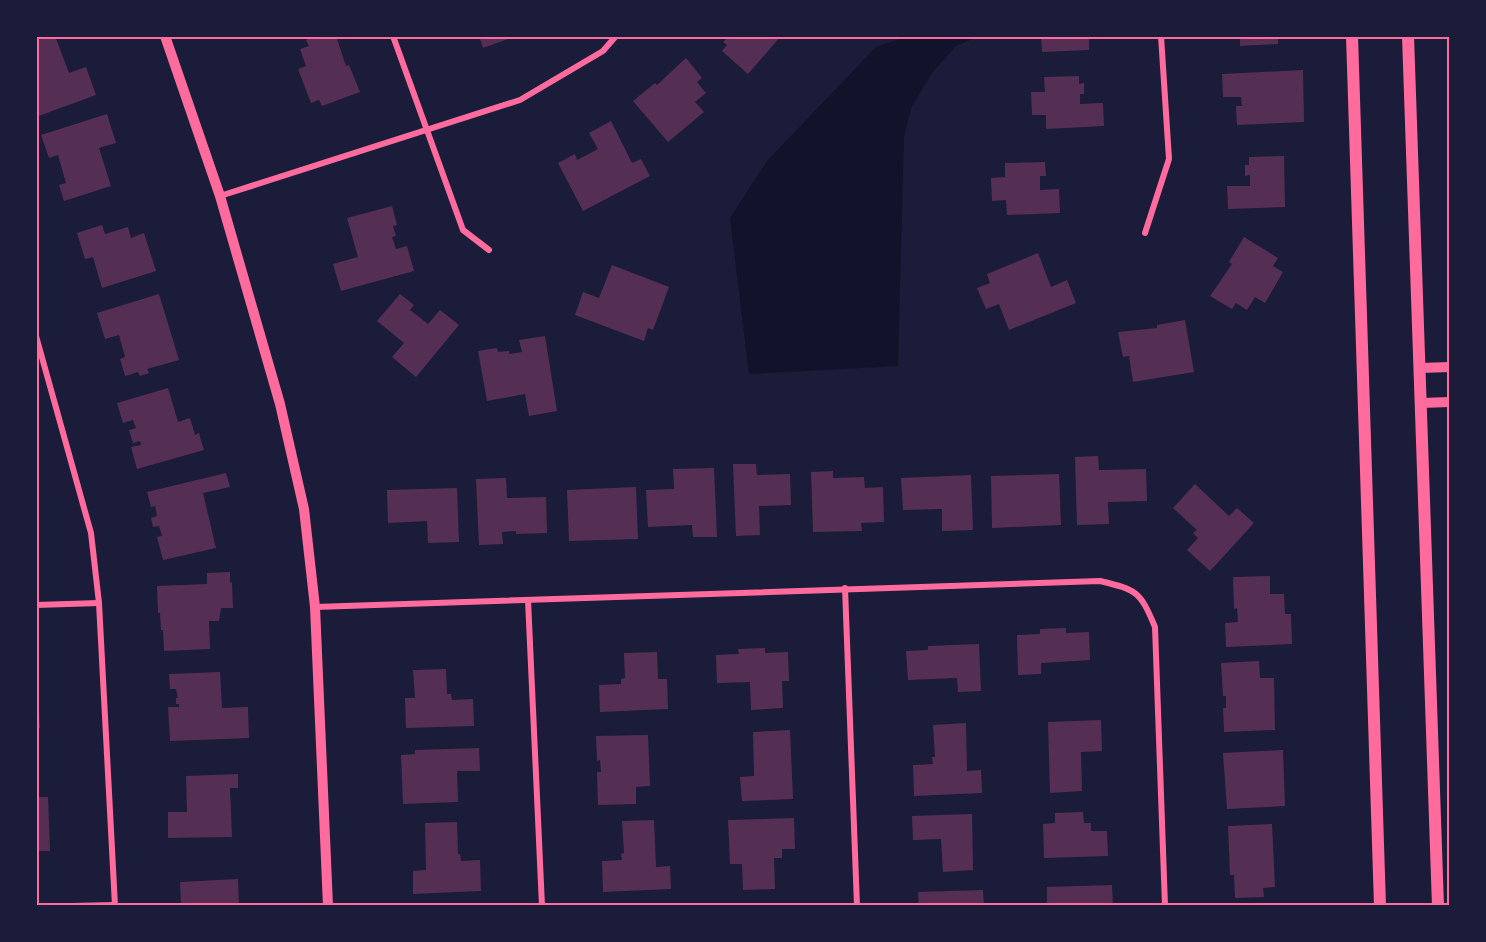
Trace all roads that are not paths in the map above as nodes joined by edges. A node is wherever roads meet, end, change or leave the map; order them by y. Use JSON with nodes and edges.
{"nodes":[{"id":1,"x":165,"y":36,"type":"edge"},
{"id":2,"x":393,"y":36,"type":"edge"},
{"id":3,"x":616,"y":36,"type":"edge"},
{"id":4,"x":1161,"y":36,"type":"edge"},
{"id":5,"x":1352,"y":36,"type":"edge"},
{"id":6,"x":1408,"y":36,"type":"edge"},
{"id":7,"x":426,"y":132,"type":"junction"},
{"id":8,"x":220,"y":196,"type":"junction"},
{"id":9,"x":1145,"y":233,"type":"dead end"},
{"id":10,"x":489,"y":250,"type":"dead end"},
{"id":11,"x":36,"y":336,"type":"edge"},
{"id":12,"x":1450,"y":367,"type":"edge"},
{"id":13,"x":1420,"y":368,"type":"junction"},
{"id":14,"x":1450,"y":402,"type":"edge"},
{"id":15,"x":1421,"y":403,"type":"junction"},
{"id":16,"x":845,"y":588,"type":"junction"},
{"id":17,"x":528,"y":600,"type":"junction"},
{"id":18,"x":99,"y":603,"type":"junction"},
{"id":19,"x":36,"y":605,"type":"edge"},
{"id":20,"x":315,"y":607,"type":"junction"},
{"id":21,"x":115,"y":905,"type":"edge"},
{"id":22,"x":72,"y":906,"type":"edge"},
{"id":23,"x":328,"y":906,"type":"edge"},
{"id":24,"x":542,"y":906,"type":"edge"},
{"id":25,"x":857,"y":906,"type":"edge"},
{"id":26,"x":1166,"y":906,"type":"edge"},
{"id":27,"x":1380,"y":906,"type":"edge"},
{"id":28,"x":1437,"y":906,"type":"edge"}],
"edges":[{"from":1,"to":8,"type":"street"},
{"from":2,"to":7,"type":"street"},
{"from":3,"to":7,"type":"street"},
{"from":4,"to":9,"type":"street"},
{"from":5,"to":27,"type":"main road"},
{"from":6,"to":13,"type":"main road"},
{"from":7,"to":8,"type":"street"},
{"from":7,"to":10,"type":"street"},
{"from":8,"to":20,"type":"street"},
{"from":11,"to":18,"type":"street"},
{"from":12,"to":13,"type":"street"},
{"from":13,"to":15,"type":"main road"},
{"from":14,"to":15,"type":"street"},
{"from":15,"to":28,"type":"main road"},
{"from":16,"to":17,"type":"street"},
{"from":16,"to":25,"type":"street"},
{"from":16,"to":26,"type":"street"},
{"from":17,"to":20,"type":"street"},
{"from":17,"to":24,"type":"street"},
{"from":18,"to":19,"type":"street"},
{"from":18,"to":21,"type":"street"},
{"from":20,"to":23,"type":"street"},
{"from":21,"to":22,"type":"street"}]}
